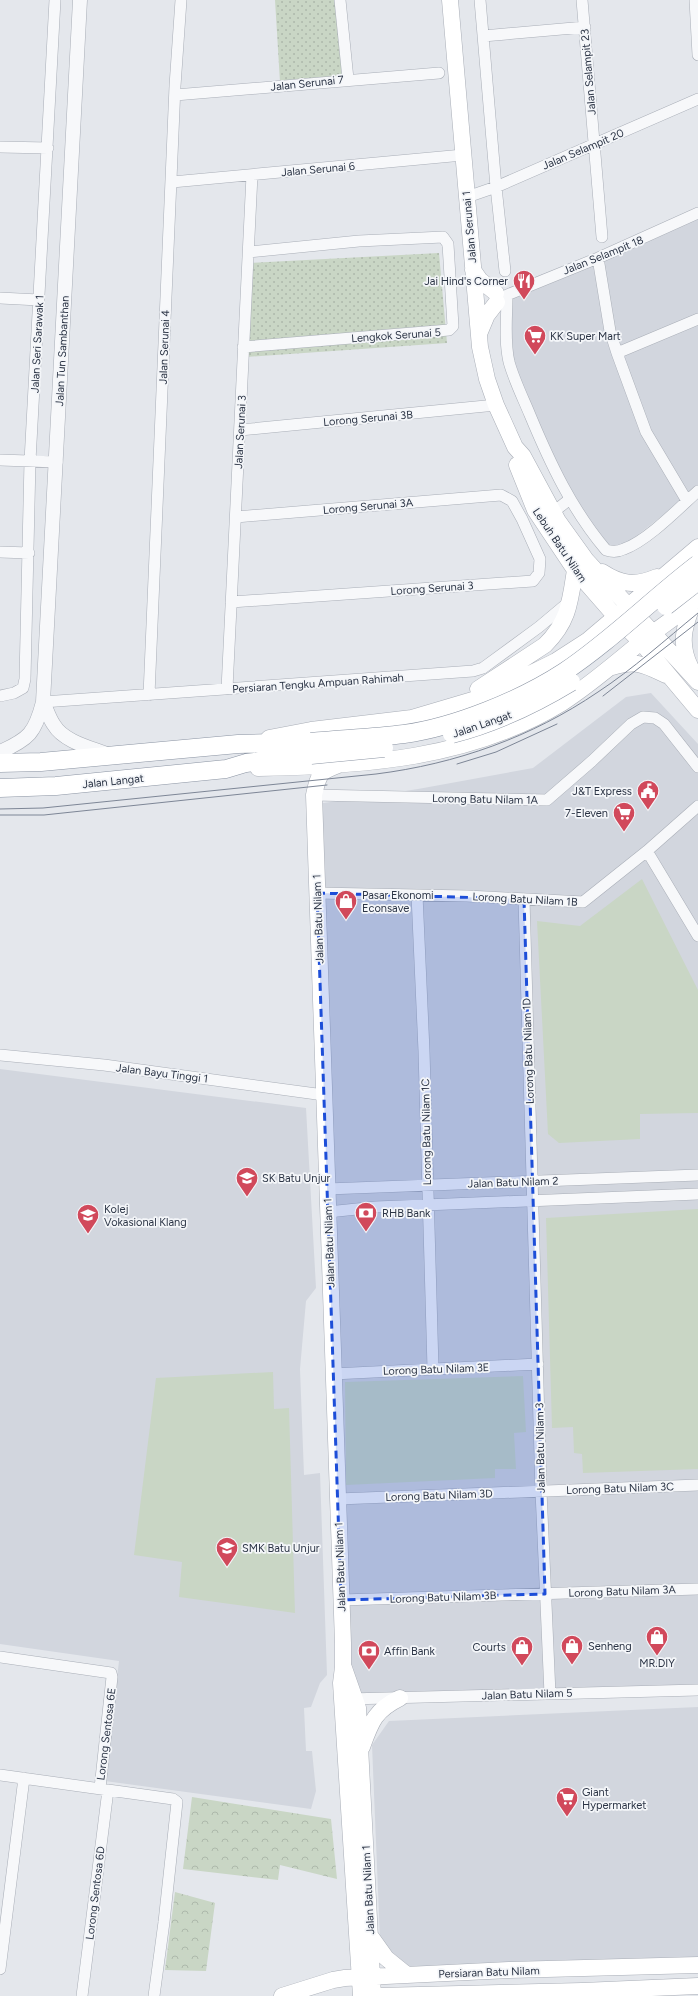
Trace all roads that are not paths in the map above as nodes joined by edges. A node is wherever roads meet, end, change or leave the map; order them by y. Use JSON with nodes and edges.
{"nodes":[{"id":1,"x":55,"y":0,"type":"edge"},
{"id":2,"x":80,"y":0,"type":"edge"},
{"id":3,"x":181,"y":0,"type":"edge"},
{"id":4,"x":340,"y":0,"type":"edge"},
{"id":5,"x":450,"y":0,"type":"edge"},
{"id":6,"x":480,"y":0,"type":"edge"},
{"id":7,"x":582,"y":0,"type":"edge"},
{"id":8,"x":694,"y":0,"type":"edge"},
{"id":9,"x":697,"y":13,"type":"edge"},
{"id":10,"x":585,"y":27,"type":"junction"},
{"id":11,"x":483,"y":36,"type":"junction"},
{"id":12,"x":698,"y":55,"type":"edge"},
{"id":13,"x":439,"y":73,"type":"dead end"},
{"id":14,"x":348,"y":79,"type":"junction"},
{"id":15,"x":175,"y":95,"type":"junction"},
{"id":16,"x":698,"y":99,"type":"edge"},
{"id":17,"x":595,"y":143,"type":"junction"},
{"id":18,"x":0,"y":146,"type":"edge"},
{"id":19,"x":48,"y":148,"type":"junction"},
{"id":20,"x":463,"y":155,"type":"junction"},
{"id":21,"x":252,"y":175,"type":"junction"},
{"id":22,"x":172,"y":182,"type":"junction"},
{"id":23,"x":496,"y":187,"type":"junction"},
{"id":24,"x":466,"y":197,"type":"junction"},
{"id":25,"x":698,"y":213,"type":"edge"},
{"id":26,"x":602,"y":237,"type":"dead end"},
{"id":27,"x":249,"y":252,"type":"junction"},
{"id":28,"x":598,"y":258,"type":"junction"},
{"id":29,"x":473,"y":270,"type":"junction"},
{"id":30,"x":505,"y":271,"type":"dead end"},
{"id":31,"x":500,"y":297,"type":"junction"},
{"id":32,"x":0,"y":298,"type":"edge"},
{"id":33,"x":39,"y":300,"type":"junction"},
{"id":34,"x":475,"y":302,"type":"junction"},
{"id":35,"x":698,"y":319,"type":"edge"},
{"id":36,"x":478,"y":335,"type":"junction"},
{"id":37,"x":243,"y":347,"type":"junction"},
{"id":38,"x":617,"y":353,"type":"junction"},
{"id":39,"x":496,"y":405,"type":"junction"},
{"id":40,"x":240,"y":430,"type":"junction"},
{"id":41,"x":515,"y":447,"type":"junction"},
{"id":42,"x":0,"y":460,"type":"edge"},
{"id":43,"x":30,"y":461,"type":"junction"},
{"id":44,"x":57,"y":462,"type":"junction"},
{"id":45,"x":698,"y":491,"type":"edge"},
{"id":46,"x":501,"y":495,"type":"joint"},
{"id":47,"x":570,"y":500,"type":"junction"},
{"id":48,"x":687,"y":501,"type":"junction"},
{"id":49,"x":552,"y":513,"type":"junction"},
{"id":50,"x":236,"y":517,"type":"junction"},
{"id":51,"x":0,"y":552,"type":"edge"},
{"id":52,"x":29,"y":553,"type":"junction"},
{"id":53,"x":695,"y":555,"type":"edge"},
{"id":54,"x":581,"y":565,"type":"junction"},
{"id":55,"x":664,"y":575,"type":"junction"},
{"id":56,"x":698,"y":581,"type":"edge"},
{"id":57,"x":697,"y":597,"type":"edge"},
{"id":58,"x":570,"y":601,"type":"junction"},
{"id":59,"x":231,"y":602,"type":"junction"},
{"id":60,"x":628,"y":607,"type":"junction"},
{"id":61,"x":616,"y":616,"type":"junction"},
{"id":62,"x":647,"y":637,"type":"junction"},
{"id":63,"x":556,"y":661,"type":"junction"},
{"id":64,"x":610,"y":667,"type":"junction"},
{"id":65,"x":671,"y":677,"type":"junction"},
{"id":66,"x":698,"y":680,"type":"edge"},
{"id":67,"x":227,"y":689,"type":"junction"},
{"id":68,"x":578,"y":691,"type":"junction"},
{"id":69,"x":149,"y":694,"type":"junction"},
{"id":70,"x":0,"y":696,"type":"edge"},
{"id":71,"x":43,"y":702,"type":"junction"},
{"id":72,"x":446,"y":708,"type":"junction"},
{"id":73,"x":698,"y":710,"type":"edge"},
{"id":74,"x":238,"y":744,"type":"junction"},
{"id":75,"x":311,"y":749,"type":"junction"},
{"id":76,"x":0,"y":752,"type":"edge"},
{"id":77,"x":111,"y":756,"type":"junction"},
{"id":78,"x":0,"y":763,"type":"edge"},
{"id":79,"x":341,"y":764,"type":"junction"},
{"id":80,"x":698,"y":767,"type":"edge"},
{"id":81,"x":282,"y":768,"type":"junction"},
{"id":82,"x":226,"y":769,"type":"junction"},
{"id":83,"x":0,"y":788,"type":"edge"},
{"id":84,"x":314,"y":795,"type":"junction"},
{"id":85,"x":698,"y":806,"type":"edge"},
{"id":86,"x":647,"y":851,"type":"junction"},
{"id":87,"x":317,"y":893,"type":"junction"},
{"id":88,"x":417,"y":895,"type":"junction"},
{"id":89,"x":524,"y":899,"type":"junction"},
{"id":90,"x":698,"y":936,"type":"edge"},
{"id":91,"x":0,"y":1055,"type":"edge"},
{"id":92,"x":324,"y":1095,"type":"junction"},
{"id":93,"x":698,"y":1175,"type":"edge"},
{"id":94,"x":533,"y":1181,"type":"junction"},
{"id":95,"x":426,"y":1185,"type":"junction"},
{"id":96,"x":327,"y":1189,"type":"junction"},
{"id":97,"x":698,"y":1194,"type":"edge"},
{"id":98,"x":534,"y":1202,"type":"junction"},
{"id":99,"x":428,"y":1206,"type":"junction"},
{"id":100,"x":328,"y":1212,"type":"junction"},
{"id":101,"x":538,"y":1364,"type":"junction"},
{"id":102,"x":433,"y":1368,"type":"junction"},
{"id":103,"x":334,"y":1374,"type":"junction"},
{"id":104,"x":698,"y":1485,"type":"edge"},
{"id":105,"x":541,"y":1491,"type":"junction"},
{"id":106,"x":338,"y":1499,"type":"junction"},
{"id":107,"x":698,"y":1589,"type":"edge"},
{"id":108,"x":545,"y":1594,"type":"junction"},
{"id":109,"x":341,"y":1600,"type":"junction"},
{"id":110,"x":0,"y":1657,"type":"edge"},
{"id":111,"x":698,"y":1690,"type":"edge"},
{"id":112,"x":550,"y":1694,"type":"junction"},
{"id":113,"x":400,"y":1698,"type":"junction"},
{"id":114,"x":349,"y":1699,"type":"junction"},
{"id":115,"x":360,"y":1753,"type":"junction"},
{"id":116,"x":0,"y":1775,"type":"edge"},
{"id":117,"x":24,"y":1778,"type":"junction"},
{"id":118,"x":104,"y":1789,"type":"junction"},
{"id":119,"x":370,"y":1937,"type":"junction"},
{"id":120,"x":358,"y":1950,"type":"junction"},
{"id":121,"x":698,"y":1965,"type":"edge"},
{"id":122,"x":0,"y":1969,"type":"edge"},
{"id":123,"x":407,"y":1975,"type":"junction"},
{"id":124,"x":366,"y":1977,"type":"junction"},
{"id":125,"x":333,"y":1980,"type":"junction"},
{"id":126,"x":698,"y":1986,"type":"edge"},
{"id":127,"x":574,"y":1994,"type":"edge"},
{"id":128,"x":413,"y":1995,"type":"edge"},
{"id":129,"x":82,"y":1996,"type":"edge"},
{"id":130,"x":154,"y":1996,"type":"edge"},
{"id":131,"x":282,"y":1996,"type":"edge"},
{"id":132,"x":361,"y":1996,"type":"edge"},
{"id":133,"x":373,"y":1996,"type":"edge"},
{"id":134,"x":378,"y":1996,"type":"edge"}],
"edges":[{"from":1,"to":19,"type":"street","name":"Jalan Seri Sarawak 1"},
{"from":2,"to":44,"type":"street","name":"Jalan Tun Sambanthan"},
{"from":3,"to":15,"type":"street","name":"Jalan Serunai 4"},
{"from":4,"to":14,"type":"street"},
{"from":5,"to":20,"type":"main road","name":"Jalan Serunai 1"},
{"from":6,"to":11,"type":"street"},
{"from":7,"to":10,"type":"street","name":"Jalan Selampit 23"},
{"from":8,"to":9,"type":"street"},
{"from":9,"to":12,"type":"street"},
{"from":10,"to":11,"type":"street"},
{"from":10,"to":17,"type":"street","name":"Jalan Selampit 23"},
{"from":11,"to":23,"type":"street"},
{"from":13,"to":14,"type":"street","name":"Jalan Serunai 7"},
{"from":14,"to":15,"type":"street","name":"Jalan Serunai 7"},
{"from":15,"to":22,"type":"street","name":"Jalan Serunai 4"},
{"from":16,"to":17,"type":"street","name":"Jalan Selampit 20"},
{"from":17,"to":23,"type":"street","name":"Jalan Selampit 20"},
{"from":17,"to":26,"type":"street","name":"Jalan Selampit 23"},
{"from":18,"to":19,"type":"street"},
{"from":19,"to":33,"type":"street","name":"Jalan Seri Sarawak 1"},
{"from":20,"to":21,"type":"street","name":"Jalan Serunai 6"},
{"from":20,"to":24,"type":"main road","name":"Jalan Serunai 1"},
{"from":21,"to":22,"type":"street","name":"Jalan Serunai 6"},
{"from":21,"to":27,"type":"street","name":"Jalan Serunai 3"},
{"from":22,"to":69,"type":"street","name":"Jalan Serunai 4"},
{"from":23,"to":24,"type":"street","name":"Jalan Selampit 20"},
{"from":23,"to":30,"type":"street"},
{"from":24,"to":29,"type":"main road","name":"Jalan Serunai 1"},
{"from":25,"to":28,"type":"street","name":"Jalan Selampit 18"},
{"from":27,"to":37,"type":"street","name":"Jalan Serunai 3"},
{"from":27,"to":37,"type":"street","name":"Lengkok Serunai 5"},
{"from":28,"to":31,"type":"street","name":"Jalan Selampit 18"},
{"from":28,"to":38,"type":"street"},
{"from":29,"to":31,"type":"main road"},
{"from":29,"to":34,"type":"main road","name":"Jalan Serunai 1"},
{"from":31,"to":34,"type":"street","name":"Jalan Selampit 18"},
{"from":31,"to":36,"type":"main road"},
{"from":31,"to":47,"type":"street"},
{"from":32,"to":33,"type":"street"},
{"from":33,"to":43,"type":"street","name":"Jalan Seri Sarawak 1"},
{"from":34,"to":36,"type":"main road","name":"Jalan Serunai 1"},
{"from":35,"to":38,"type":"street"},
{"from":36,"to":39,"type":"main road","name":"Jalan Serunai 1"},
{"from":37,"to":40,"type":"street","name":"Jalan Serunai 3"},
{"from":38,"to":48,"type":"street"},
{"from":39,"to":40,"type":"street","name":"Lorong Serunai 3B"},
{"from":39,"to":41,"type":"main road","name":"Jalan Serunai 1"},
{"from":40,"to":50,"type":"street","name":"Jalan Serunai 3"},
{"from":41,"to":49,"type":"main road","name":"Lebuh Batu Nilam"},
{"from":41,"to":54,"type":"main road","name":"Lebuh Batu Nilam"},
{"from":42,"to":43,"type":"street"},
{"from":43,"to":44,"type":"street"},
{"from":43,"to":52,"type":"street","name":"Jalan Seri Sarawak 1"},
{"from":44,"to":71,"type":"street","name":"Jalan Tun Sambanthan"},
{"from":45,"to":48,"type":"street"},
{"from":46,"to":50,"type":"street","name":"Lorong Serunai 3A"},
{"from":46,"to":59,"type":"street","name":"Lorong Serunai 3"},
{"from":47,"to":48,"type":"street"},
{"from":47,"to":49,"type":"street"},
{"from":49,"to":54,"type":"main road","name":"Lebuh Batu Nilam"},
{"from":50,"to":59,"type":"street","name":"Jalan Serunai 3"},
{"from":51,"to":52,"type":"street"},
{"from":52,"to":70,"type":"street","name":"Jalan Seri Sarawak 1"},
{"from":53,"to":55,"type":"main road","name":"Jalan Langat"},
{"from":53,"to":57,"type":"main road"},
{"from":53,"to":75,"type":"highway","name":"Jalan Langat","bridge":true},
{"from":54,"to":55,"type":"main road"},
{"from":54,"to":58,"type":"main road"},
{"from":54,"to":60,"type":"main road","name":"Lebuh Batu Nilam"},
{"from":54,"to":61,"type":"main road","name":"Lebuh Batu Nilam"},
{"from":55,"to":60,"type":"main road","name":"Jalan Langat"},
{"from":56,"to":75,"type":"highway","name":"Jalan Langat","bridge":true},
{"from":57,"to":62,"type":"main road","name":"Jalan Langat"},
{"from":57,"to":66,"type":"main road"},
{"from":58,"to":67,"type":"street","name":"Persiaran Tengku Ampuan Rahimah"},
{"from":58,"to":72,"type":"main road"},
{"from":59,"to":67,"type":"street","name":"Jalan Serunai 3"},
{"from":60,"to":61,"type":"main road","name":"Jalan Langat"},
{"from":60,"to":62,"type":"main road","name":"Lebuh Batu Nilam"},
{"from":61,"to":62,"type":"main road","name":"Lebuh Batu Nilam"},
{"from":61,"to":63,"type":"main road","name":"Jalan Langat"},
{"from":62,"to":64,"type":"main road","name":"Jalan Langat"},
{"from":62,"to":65,"type":"main road","name":"Lebuh Batu Nilam"},
{"from":62,"to":66,"type":"main road","name":"Lebuh Batu Nilam"},
{"from":63,"to":68,"type":"main road"},
{"from":63,"to":72,"type":"main road","name":"Jalan Langat"},
{"from":64,"to":65,"type":"main road"},
{"from":64,"to":68,"type":"main road","name":"Jalan Langat"},
{"from":65,"to":73,"type":"main road","name":"Lebuh Batu Nilam"},
{"from":67,"to":69,"type":"street","name":"Persiaran Tengku Ampuan Rahimah"},
{"from":68,"to":79,"type":"main road","name":"Jalan Langat"},
{"from":69,"to":71,"type":"street","name":"Persiaran Tengku Ampuan Rahimah"},
{"from":71,"to":76,"type":"street","name":"Jalan Tun Sambanthan"},
{"from":71,"to":77,"type":"street","name":"Jalan Tun Sambanthan"},
{"from":72,"to":74,"type":"main road","name":"Jalan Langat"},
{"from":74,"to":75,"type":"highway","name":"Jalan Langat"},
{"from":74,"to":77,"type":"highway","name":"Jalan Langat"},
{"from":75,"to":82,"type":"highway","name":"Jalan Langat"},
{"from":77,"to":78,"type":"highway"},
{"from":79,"to":81,"type":"main road","name":"Jalan Langat"},
{"from":79,"to":84,"type":"main road"},
{"from":80,"to":84,"type":"street","name":"Lorong Batu Nilam 1A"},
{"from":81,"to":82,"type":"main road","name":"Jalan Langat"},
{"from":81,"to":84,"type":"main road"},
{"from":82,"to":83,"type":"highway","name":"Jalan Langat"},
{"from":84,"to":87,"type":"main road","name":"Jalan Batu Nilam 1"},
{"from":85,"to":86,"type":"street","name":"Lorong Batu Nilam 1B"},
{"from":86,"to":89,"type":"street","name":"Lorong Batu Nilam 1B"},
{"from":86,"to":90,"type":"street"},
{"from":87,"to":88,"type":"street","name":"Lorong Batu Nilam 1B"},
{"from":87,"to":92,"type":"main road","name":"Jalan Batu Nilam 1"},
{"from":88,"to":89,"type":"street","name":"Lorong Batu Nilam 1B"},
{"from":88,"to":95,"type":"street","name":"Lorong Batu Nilam 1C"},
{"from":89,"to":94,"type":"street","name":"Lorong Batu Nilam 1D"},
{"from":91,"to":92,"type":"street","name":"Jalan Bayu Tinggi 1"},
{"from":92,"to":96,"type":"main road","name":"Jalan Batu Nilam 1"},
{"from":93,"to":94,"type":"street","name":"Jalan Batu Nilam 2"},
{"from":94,"to":95,"type":"street","name":"Jalan Batu Nilam 2"},
{"from":94,"to":98,"type":"street","name":"Lorong Batu Nilam 1D"},
{"from":95,"to":96,"type":"street","name":"Jalan Batu Nilam 2"},
{"from":95,"to":99,"type":"street","name":"Lorong Batu Nilam 1C"},
{"from":96,"to":100,"type":"main road","name":"Jalan Batu Nilam 1"},
{"from":97,"to":98,"type":"street","name":"Jalan Batu Nilam 2"},
{"from":98,"to":99,"type":"street","name":"Jalan Batu Nilam 2"},
{"from":98,"to":101,"type":"street","name":"Jalan Batu Nilam 3"},
{"from":99,"to":100,"type":"street","name":"Jalan Batu Nilam 2"},
{"from":99,"to":102,"type":"street","name":"Lorong Batu Nilam 1C"},
{"from":100,"to":103,"type":"main road","name":"Jalan Batu Nilam 1"},
{"from":101,"to":102,"type":"street","name":"Lorong Batu Nilam 3E"},
{"from":101,"to":105,"type":"street","name":"Jalan Batu Nilam 3"},
{"from":102,"to":103,"type":"street","name":"Lorong Batu Nilam 3E"},
{"from":103,"to":106,"type":"main road","name":"Jalan Batu Nilam 1"},
{"from":104,"to":105,"type":"street","name":"Lorong Batu Nilam 3C"},
{"from":105,"to":106,"type":"street","name":"Lorong Batu Nilam 3D"},
{"from":105,"to":108,"type":"street","name":"Jalan Batu Nilam 3"},
{"from":106,"to":109,"type":"main road","name":"Jalan Batu Nilam 1"},
{"from":107,"to":108,"type":"street","name":"Lorong Batu Nilam 3A"},
{"from":108,"to":109,"type":"street","name":"Lorong Batu Nilam 3B"},
{"from":108,"to":112,"type":"street","name":"Jalan Batu Nilam 3"},
{"from":109,"to":114,"type":"main road","name":"Jalan Batu Nilam 1"},
{"from":110,"to":118,"type":"street","name":"Lorong Sentosa 6E"},
{"from":111,"to":112,"type":"street","name":"Jalan Batu Nilam 5"},
{"from":112,"to":113,"type":"street","name":"Jalan Batu Nilam 5"},
{"from":113,"to":114,"type":"street","name":"Jalan Batu Nilam 5"},
{"from":113,"to":115,"type":"main road"},
{"from":114,"to":115,"type":"main road","name":"Jalan Batu Nilam 1"},
{"from":114,"to":120,"type":"main road","name":"Jalan Batu Nilam 1"},
{"from":115,"to":119,"type":"main road","name":"Jalan Batu Nilam 1"},
{"from":116,"to":117,"type":"street"},
{"from":117,"to":118,"type":"street"},
{"from":117,"to":122,"type":"street"},
{"from":118,"to":129,"type":"street","name":"Lorong Sentosa 6D"},
{"from":118,"to":130,"type":"street"},
{"from":119,"to":123,"type":"main road"},
{"from":119,"to":124,"type":"main road","name":"Jalan Batu Nilam 1"},
{"from":120,"to":124,"type":"main road","name":"Jalan Batu Nilam 1"},
{"from":120,"to":125,"type":"main road"},
{"from":121,"to":123,"type":"main road","name":"Persiaran Batu Nilam"},
{"from":123,"to":124,"type":"main road","name":"Persiaran Batu Nilam"},
{"from":124,"to":125,"type":"main road","name":"Persiaran Batu Nilam"},
{"from":124,"to":132,"type":"main road","name":"Jalan Batu Nilam 1"},
{"from":124,"to":133,"type":"main road","name":"Jalan Batu Nilam 1"},
{"from":125,"to":131,"type":"main road","name":"Persiaran Batu Nilam"},
{"from":126,"to":127,"type":"main road","name":"Persiaran Batu Nilam"},
{"from":127,"to":128,"type":"main road","name":"Persiaran Batu Nilam"},
{"from":128,"to":134,"type":"main road","name":"Persiaran Batu Nilam"}]}
